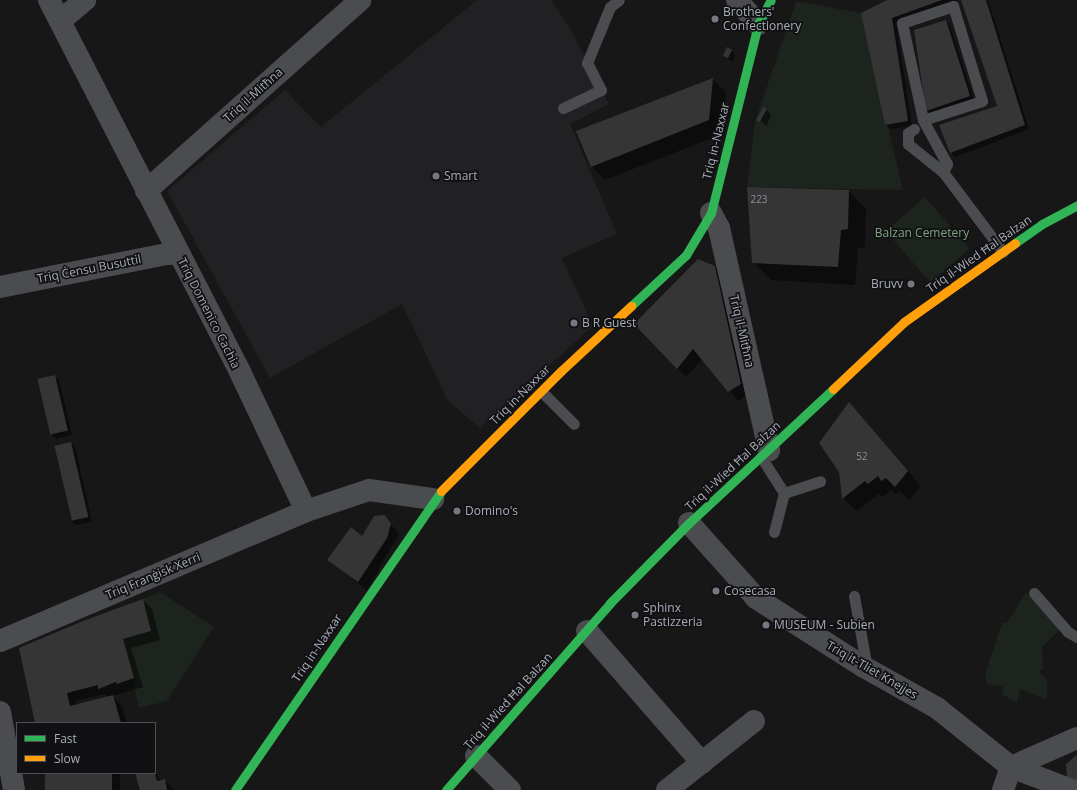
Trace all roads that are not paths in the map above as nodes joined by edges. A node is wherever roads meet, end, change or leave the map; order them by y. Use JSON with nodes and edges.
{"nodes":[{"id":1,"x":49,"y":0,"type":"edge"},
{"id":2,"x":85,"y":0,"type":"edge"},
{"id":3,"x":360,"y":0,"type":"edge"},
{"id":4,"x":619,"y":0,"type":"edge"},
{"id":5,"x":736,"y":0,"type":"edge"},
{"id":6,"x":771,"y":0,"type":"edge"},
{"id":7,"x":60,"y":21,"type":"junction"},
{"id":8,"x":758,"y":24,"type":"junction"},
{"id":9,"x":563,"y":108,"type":"dead end"},
{"id":10,"x":923,"y":120,"type":"junction"},
{"id":11,"x":914,"y":129,"type":"dead end"},
{"id":12,"x":944,"y":172,"type":"junction"},
{"id":13,"x":146,"y":191,"type":"junction"},
{"id":14,"x":1077,"y":205,"type":"edge"},
{"id":15,"x":711,"y":213,"type":"junction"},
{"id":16,"x":1003,"y":252,"type":"junction"},
{"id":17,"x":179,"y":254,"type":"junction"},
{"id":18,"x":0,"y":287,"type":"edge"},
{"id":19,"x":542,"y":392,"type":"junction"},
{"id":20,"x":574,"y":424,"type":"dead end"},
{"id":21,"x":765,"y":454,"type":"junction"},
{"id":22,"x":820,"y":481,"type":"dead end"},
{"id":23,"x":784,"y":493,"type":"junction"},
{"id":24,"x":433,"y":499,"type":"junction"},
{"id":25,"x":306,"y":511,"type":"junction"},
{"id":26,"x":689,"y":523,"type":"junction"},
{"id":27,"x":774,"y":532,"type":"dead end"},
{"id":28,"x":1034,"y":593,"type":"dead end"},
{"id":29,"x":854,"y":596,"type":"dead end"},
{"id":30,"x":587,"y":631,"type":"junction"},
{"id":31,"x":1077,"y":637,"type":"edge"},
{"id":32,"x":0,"y":641,"type":"edge"},
{"id":33,"x":867,"y":669,"type":"junction"},
{"id":34,"x":0,"y":712,"type":"edge"},
{"id":35,"x":754,"y":721,"type":"dead end"},
{"id":36,"x":1077,"y":738,"type":"edge"},
{"id":37,"x":476,"y":756,"type":"junction"},
{"id":38,"x":702,"y":763,"type":"junction"},
{"id":39,"x":1011,"y":768,"type":"junction"},
{"id":40,"x":14,"y":790,"type":"edge"},
{"id":41,"x":235,"y":790,"type":"edge"},
{"id":42,"x":446,"y":790,"type":"edge"},
{"id":43,"x":510,"y":790,"type":"edge"},
{"id":44,"x":667,"y":790,"type":"edge"},
{"id":45,"x":1003,"y":790,"type":"edge"},
{"id":46,"x":1072,"y":790,"type":"edge"}],
"edges":[{"from":1,"to":7,"type":"street","name":"Triq Domenico Cachia"},
{"from":2,"to":7,"type":"street"},
{"from":3,"to":13,"type":"street","name":"Triq il-Mitħna"},
{"from":4,"to":9,"type":"lane"},
{"from":5,"to":8,"type":"street"},
{"from":6,"to":8,"type":"main road","name":"Triq in-Naxxar"},
{"from":7,"to":13,"type":"street","name":"Triq Domenico Cachia"},
{"from":8,"to":15,"type":"main road","name":"Triq in-Naxxar"},
{"from":10,"to":10,"type":"lane"},
{"from":10,"to":12,"type":"lane"},
{"from":11,"to":12,"type":"lane"},
{"from":12,"to":16,"type":"lane"},
{"from":13,"to":17,"type":"street","name":"Triq Domenico Cachia"},
{"from":14,"to":16,"type":"main road","name":"Triq il-Wied Ħal Balzan"},
{"from":15,"to":19,"type":"main road","name":"Triq in-Naxxar"},
{"from":15,"to":21,"type":"street","name":"Triq il-Mitħna"},
{"from":16,"to":21,"type":"main road","name":"Triq il-Wied Ħal Balzan"},
{"from":17,"to":18,"type":"street","name":"Triq Ċensu Busuttil"},
{"from":17,"to":25,"type":"street","name":"Triq Domenico Cachia"},
{"from":19,"to":20,"type":"lane"},
{"from":19,"to":24,"type":"main road","name":"Triq in-Naxxar"},
{"from":21,"to":23,"type":"lane"},
{"from":21,"to":26,"type":"main road","name":"Triq il-Wied Ħal Balzan"},
{"from":22,"to":23,"type":"lane"},
{"from":23,"to":27,"type":"lane"},
{"from":24,"to":25,"type":"street"},
{"from":24,"to":41,"type":"main road","name":"Triq in-Naxxar"},
{"from":25,"to":32,"type":"street","name":"Triq Franġisk Xerri"},
{"from":26,"to":30,"type":"main road","name":"Triq il-Wied Ħal Balzan"},
{"from":26,"to":33,"type":"street","name":"Triq it-Tliet Knejjes"},
{"from":28,"to":31,"type":"lane"},
{"from":29,"to":33,"type":"lane"},
{"from":30,"to":37,"type":"main road","name":"Triq il-Wied Ħal Balzan"},
{"from":30,"to":38,"type":"street"},
{"from":33,"to":39,"type":"street","name":"Triq it-Tliet Knejjes"},
{"from":34,"to":40,"type":"street"},
{"from":35,"to":38,"type":"street"},
{"from":36,"to":39,"type":"street"},
{"from":37,"to":42,"type":"main road","name":"Triq il-Wied Ħal Balzan"},
{"from":37,"to":43,"type":"street"},
{"from":38,"to":44,"type":"street"},
{"from":39,"to":45,"type":"street"},
{"from":39,"to":46,"type":"street","name":"Triq it-Tliet Knejjes"}]}
